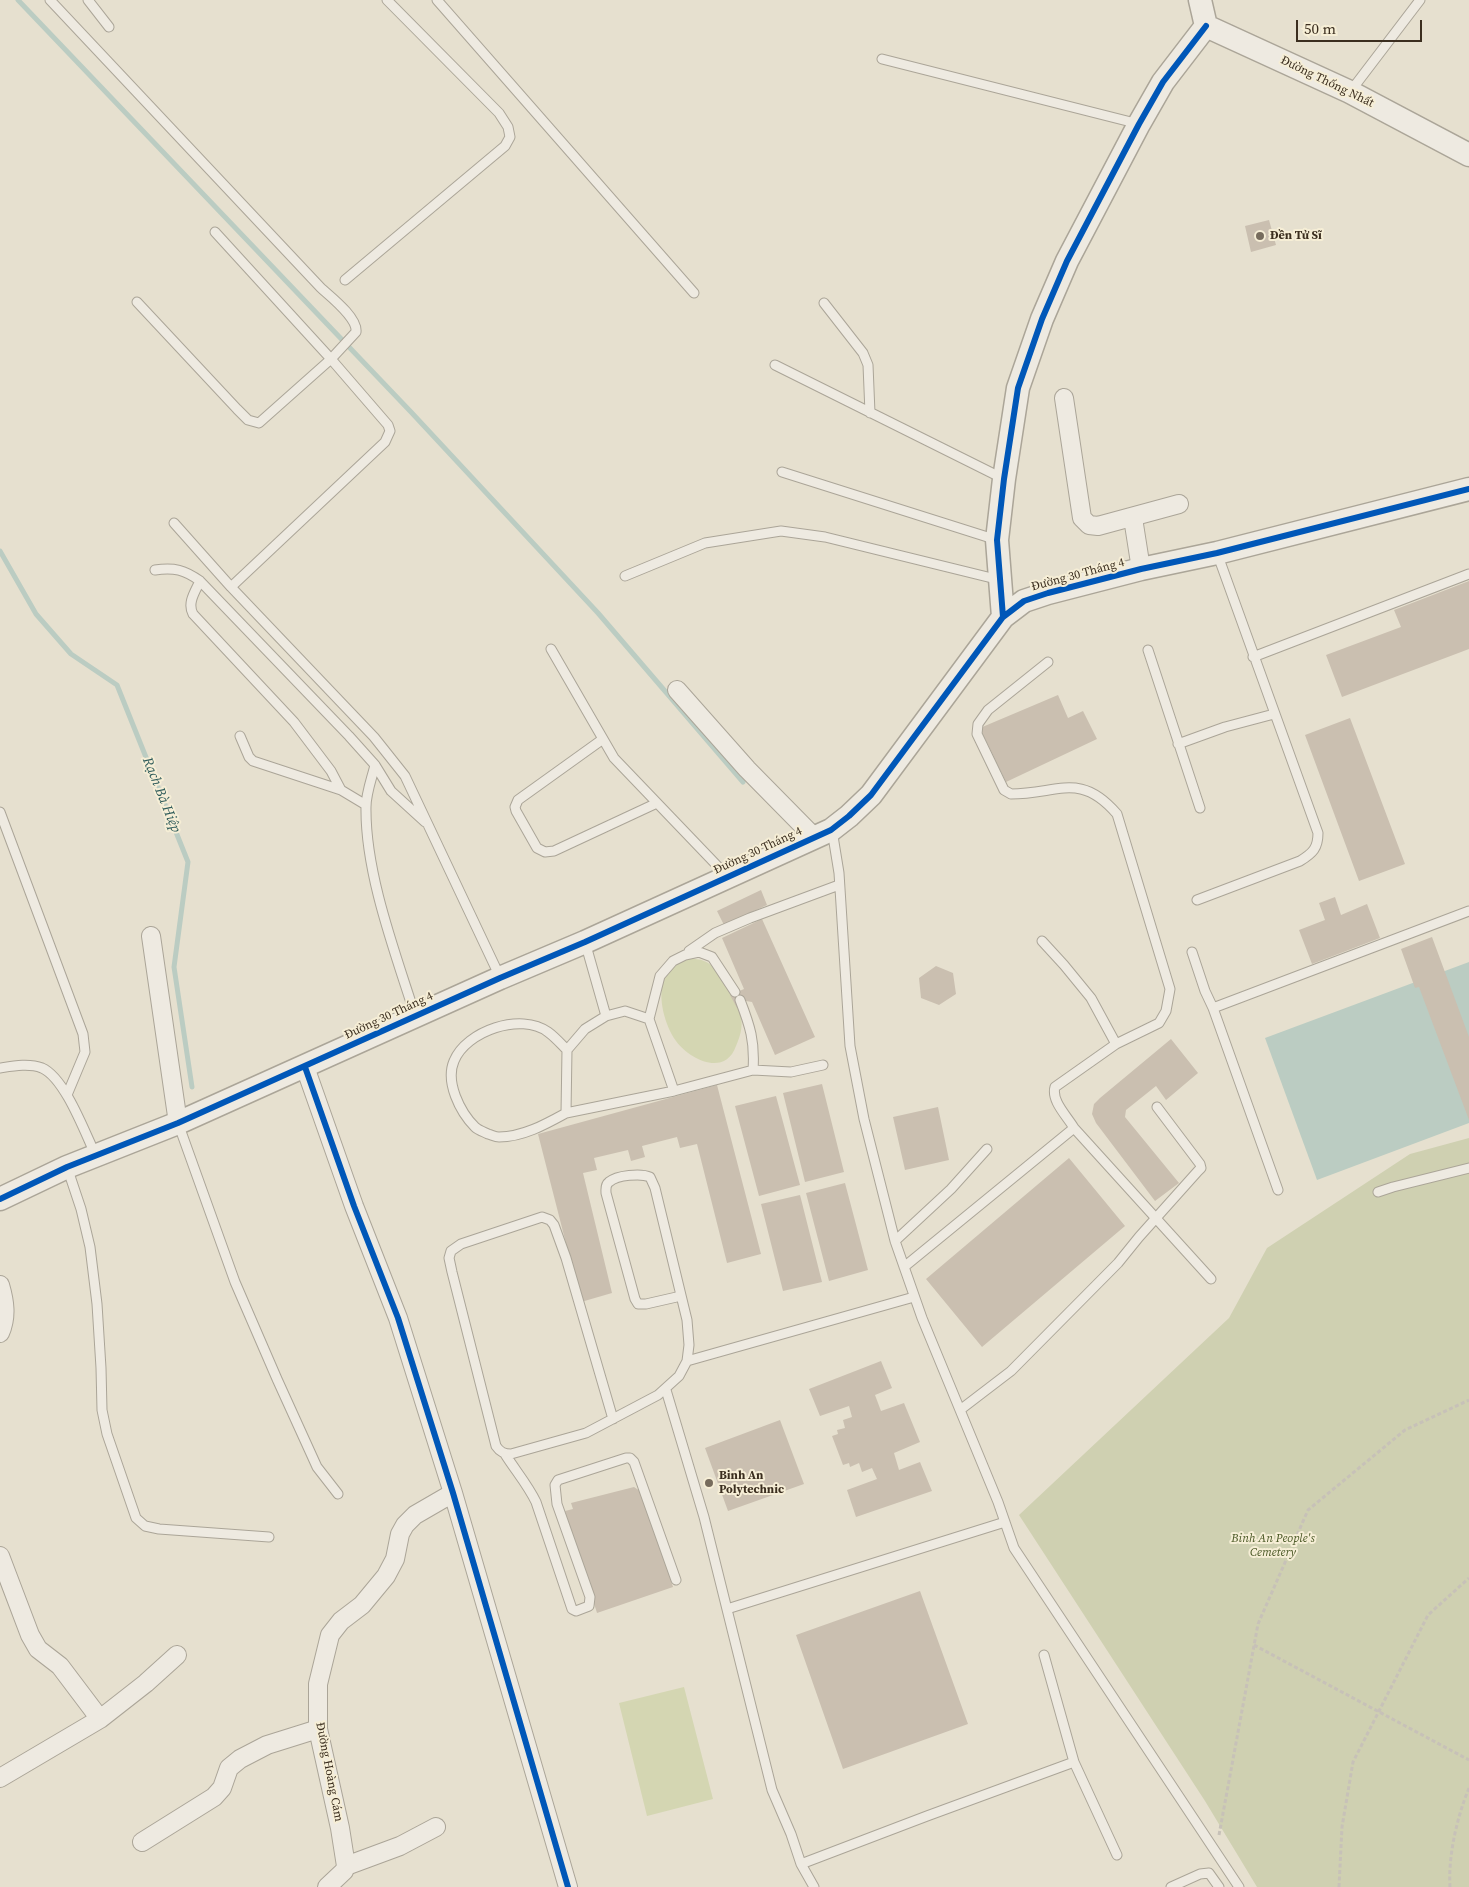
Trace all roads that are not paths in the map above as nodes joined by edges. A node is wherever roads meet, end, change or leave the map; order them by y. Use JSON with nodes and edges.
{"nodes":[{"id":1,"x":50,"y":0,"type":"edge"},
{"id":2,"x":88,"y":0,"type":"edge"},
{"id":3,"x":387,"y":0,"type":"edge"},
{"id":4,"x":437,"y":0,"type":"edge"},
{"id":5,"x":1200,"y":0,"type":"edge"},
{"id":6,"x":1420,"y":0,"type":"edge"},
{"id":7,"x":1206,"y":26,"type":"junction"},
{"id":8,"x":109,"y":27,"type":"dead end"},
{"id":9,"x":882,"y":59,"type":"dead end"},
{"id":10,"x":1350,"y":92,"type":"junction"},
{"id":11,"x":1139,"y":124,"type":"junction"},
{"id":12,"x":1469,"y":155,"type":"edge"},
{"id":13,"x":214,"y":232,"type":"dead end"},
{"id":14,"x":345,"y":280,"type":"dead end"},
{"id":15,"x":694,"y":293,"type":"dead end"},
{"id":16,"x":137,"y":302,"type":"dead end"},
{"id":17,"x":824,"y":303,"type":"dead end"},
{"id":18,"x":334,"y":356,"type":"junction"},
{"id":19,"x":775,"y":365,"type":"dead end"},
{"id":20,"x":1064,"y":398,"type":"dead end"},
{"id":21,"x":870,"y":413,"type":"junction"},
{"id":22,"x":782,"y":472,"type":"dead end"},
{"id":23,"x":1004,"y":479,"type":"junction"},
{"id":24,"x":1469,"y":489,"type":"edge"},
{"id":25,"x":1179,"y":504,"type":"dead end"},
{"id":26,"x":1133,"y":518,"type":"junction"},
{"id":27,"x":174,"y":523,"type":"dead end"},
{"id":28,"x":997,"y":540,"type":"junction"},
{"id":29,"x":1217,"y":553,"type":"junction"},
{"id":30,"x":1141,"y":569,"type":"junction"},
{"id":31,"x":155,"y":570,"type":"dead end"},
{"id":32,"x":1469,"y":574,"type":"edge"},
{"id":33,"x":625,"y":576,"type":"dead end"},
{"id":34,"x":1000,"y":580,"type":"junction"},
{"id":35,"x":200,"y":581,"type":"junction"},
{"id":36,"x":231,"y":586,"type":"junction"},
{"id":37,"x":1003,"y":617,"type":"junction"},
{"id":38,"x":551,"y":649,"type":"dead end"},
{"id":39,"x":1148,"y":650,"type":"dead end"},
{"id":40,"x":1254,"y":657,"type":"junction"},
{"id":41,"x":1048,"y":662,"type":"dead end"},
{"id":42,"x":677,"y":690,"type":"dead end"},
{"id":43,"x":1274,"y":714,"type":"junction"},
{"id":44,"x":240,"y":736,"type":"dead end"},
{"id":45,"x":603,"y":739,"type":"junction"},
{"id":46,"x":1178,"y":744,"type":"junction"},
{"id":47,"x":375,"y":765,"type":"junction"},
{"id":48,"x":341,"y":790,"type":"junction"},
{"id":49,"x":657,"y":803,"type":"junction"},
{"id":50,"x":366,"y":805,"type":"junction"},
{"id":51,"x":1200,"y":808,"type":"dead end"},
{"id":52,"x":0,"y":812,"type":"edge"},
{"id":53,"x":429,"y":826,"type":"junction"},
{"id":54,"x":823,"y":834,"type":"junction"},
{"id":55,"x":729,"y":877,"type":"junction"},
{"id":56,"x":840,"y":886,"type":"junction"},
{"id":57,"x":1197,"y":900,"type":"dead end"},
{"id":58,"x":1469,"y":911,"type":"edge"},
{"id":59,"x":151,"y":936,"type":"dead end"},
{"id":60,"x":1042,"y":941,"type":"dead end"},
{"id":61,"x":585,"y":942,"type":"junction"},
{"id":62,"x":1192,"y":952,"type":"dead end"},
{"id":63,"x":685,"y":955,"type":"junction"},
{"id":64,"x":500,"y":978,"type":"junction"},
{"id":65,"x":1213,"y":1008,"type":"junction"},
{"id":66,"x":415,"y":1016,"type":"junction"},
{"id":67,"x":606,"y":1016,"type":"junction"},
{"id":68,"x":649,"y":1018,"type":"junction"},
{"id":69,"x":1116,"y":1044,"type":"junction"},
{"id":70,"x":567,"y":1050,"type":"junction"},
{"id":71,"x":822,"y":1065,"type":"dead end"},
{"id":72,"x":305,"y":1067,"type":"junction"},
{"id":73,"x":0,"y":1068,"type":"edge"},
{"id":74,"x":753,"y":1070,"type":"junction"},
{"id":75,"x":674,"y":1091,"type":"junction"},
{"id":76,"x":67,"y":1095,"type":"junction"},
{"id":77,"x":1157,"y":1107,"type":"dead end"},
{"id":78,"x":566,"y":1113,"type":"junction"},
{"id":79,"x":178,"y":1123,"type":"junction"},
{"id":80,"x":1074,"y":1128,"type":"junction"},
{"id":81,"x":987,"y":1149,"type":"dead end"},
{"id":82,"x":96,"y":1156,"type":"junction"},
{"id":83,"x":67,"y":1167,"type":"junction"},
{"id":84,"x":1469,"y":1168,"type":"edge"},
{"id":85,"x":1278,"y":1190,"type":"dead end"},
{"id":86,"x":1378,"y":1192,"type":"dead end"},
{"id":87,"x":0,"y":1199,"type":"edge"},
{"id":88,"x":1156,"y":1218,"type":"junction"},
{"id":89,"x":895,"y":1241,"type":"junction"},
{"id":90,"x":904,"y":1266,"type":"junction"},
{"id":91,"x":1211,"y":1279,"type":"dead end"},
{"id":92,"x":0,"y":1285,"type":"edge"},
{"id":93,"x":681,"y":1296,"type":"junction"},
{"id":94,"x":914,"y":1297,"type":"junction"},
{"id":95,"x":0,"y":1333,"type":"edge"},
{"id":96,"x":687,"y":1361,"type":"junction"},
{"id":97,"x":666,"y":1390,"type":"junction"},
{"id":98,"x":960,"y":1410,"type":"junction"},
{"id":99,"x":613,"y":1419,"type":"junction"},
{"id":100,"x":505,"y":1454,"type":"junction"},
{"id":101,"x":453,"y":1493,"type":"junction"},
{"id":102,"x":338,"y":1494,"type":"dead end"},
{"id":103,"x":1005,"y":1522,"type":"junction"},
{"id":104,"x":268,"y":1537,"type":"dead end"},
{"id":105,"x":0,"y":1556,"type":"edge"},
{"id":106,"x":676,"y":1580,"type":"dead end"},
{"id":107,"x":727,"y":1609,"type":"junction"},
{"id":108,"x":177,"y":1655,"type":"dead end"},
{"id":109,"x":1044,"y":1655,"type":"dead end"},
{"id":110,"x":100,"y":1720,"type":"junction"},
{"id":111,"x":318,"y":1729,"type":"junction"},
{"id":112,"x":1074,"y":1762,"type":"junction"},
{"id":113,"x":0,"y":1778,"type":"edge"},
{"id":114,"x":436,"y":1827,"type":"dead end"},
{"id":115,"x":142,"y":1842,"type":"dead end"},
{"id":116,"x":1117,"y":1855,"type":"dead end"},
{"id":117,"x":801,"y":1864,"type":"junction"},
{"id":118,"x":346,"y":1866,"type":"junction"},
{"id":119,"x":809,"y":1877,"type":"junction"},
{"id":120,"x":327,"y":1887,"type":"edge"},
{"id":121,"x":568,"y":1887,"type":"edge"},
{"id":122,"x":804,"y":1887,"type":"edge"},
{"id":123,"x":814,"y":1887,"type":"edge"},
{"id":124,"x":1171,"y":1887,"type":"edge"},
{"id":125,"x":1218,"y":1887,"type":"edge"},
{"id":126,"x":1239,"y":1887,"type":"edge"}],
"edges":[{"from":1,"to":18,"type":"lane"},
{"from":2,"to":8,"type":"lane"},
{"from":3,"to":14,"type":"lane"},
{"from":4,"to":15,"type":"lane"},
{"from":5,"to":7,"type":"street"},
{"from":6,"to":10,"type":"lane"},
{"from":7,"to":10,"type":"street","name":"Đường Thống Nhất"},
{"from":7,"to":11,"type":"street"},
{"from":9,"to":11,"type":"lane"},
{"from":10,"to":12,"type":"street","name":"Đường Thống Nhất"},
{"from":11,"to":23,"type":"street"},
{"from":13,"to":18,"type":"lane"},
{"from":16,"to":18,"type":"lane"},
{"from":17,"to":21,"type":"lane"},
{"from":18,"to":36,"type":"lane"},
{"from":19,"to":21,"type":"lane"},
{"from":20,"to":26,"type":"street"},
{"from":21,"to":23,"type":"lane"},
{"from":22,"to":28,"type":"lane"},
{"from":23,"to":28,"type":"street"},
{"from":24,"to":29,"type":"street","name":"Đường 30 Tháng 4"},
{"from":25,"to":26,"type":"street"},
{"from":26,"to":30,"type":"street"},
{"from":27,"to":36,"type":"lane"},
{"from":28,"to":34,"type":"street"},
{"from":29,"to":30,"type":"street","name":"Đường 30 Tháng 4"},
{"from":29,"to":40,"type":"lane"},
{"from":30,"to":37,"type":"street","name":"Đường 30 Tháng 4"},
{"from":31,"to":35,"type":"lane"},
{"from":32,"to":40,"type":"lane"},
{"from":33,"to":34,"type":"lane"},
{"from":34,"to":37,"type":"street"},
{"from":35,"to":47,"type":"lane"},
{"from":35,"to":48,"type":"lane"},
{"from":36,"to":53,"type":"lane"},
{"from":37,"to":54,"type":"street","name":"Đường 30 Tháng 4"},
{"from":38,"to":45,"type":"lane"},
{"from":39,"to":46,"type":"lane"},
{"from":40,"to":43,"type":"lane"},
{"from":41,"to":69,"type":"lane"},
{"from":42,"to":54,"type":"street"},
{"from":43,"to":46,"type":"lane"},
{"from":43,"to":57,"type":"lane"},
{"from":44,"to":48,"type":"lane"},
{"from":45,"to":49,"type":"lane"},
{"from":45,"to":49,"type":"lane"},
{"from":46,"to":51,"type":"lane"},
{"from":47,"to":50,"type":"lane"},
{"from":47,"to":53,"type":"lane"},
{"from":48,"to":50,"type":"lane"},
{"from":49,"to":55,"type":"lane"},
{"from":50,"to":66,"type":"lane"},
{"from":52,"to":76,"type":"lane"},
{"from":53,"to":64,"type":"lane"},
{"from":54,"to":55,"type":"street","name":"Đường 30 Tháng 4"},
{"from":54,"to":56,"type":"lane"},
{"from":55,"to":61,"type":"street","name":"Đường 30 Tháng 4"},
{"from":56,"to":63,"type":"lane"},
{"from":56,"to":89,"type":"lane"},
{"from":58,"to":65,"type":"lane"},
{"from":59,"to":79,"type":"street"},
{"from":60,"to":69,"type":"lane"},
{"from":61,"to":64,"type":"street","name":"Đường 30 Tháng 4"},
{"from":61,"to":67,"type":"lane"},
{"from":62,"to":65,"type":"lane"},
{"from":63,"to":68,"type":"lane"},
{"from":63,"to":74,"type":"lane"},
{"from":64,"to":66,"type":"street","name":"Đường 30 Tháng 4"},
{"from":65,"to":85,"type":"lane"},
{"from":66,"to":72,"type":"street","name":"Đường 30 Tháng 4"},
{"from":67,"to":68,"type":"lane"},
{"from":67,"to":70,"type":"lane"},
{"from":68,"to":75,"type":"lane"},
{"from":69,"to":80,"type":"lane"},
{"from":70,"to":78,"type":"lane"},
{"from":70,"to":78,"type":"lane"},
{"from":71,"to":74,"type":"lane"},
{"from":72,"to":79,"type":"street","name":"Đường 30 Tháng 4"},
{"from":72,"to":101,"type":"street"},
{"from":73,"to":76,"type":"lane"},
{"from":74,"to":75,"type":"lane"},
{"from":75,"to":78,"type":"lane"},
{"from":76,"to":82,"type":"lane"},
{"from":77,"to":88,"type":"lane"},
{"from":79,"to":82,"type":"street","name":"Đường 30 Tháng 4"},
{"from":79,"to":102,"type":"lane"},
{"from":80,"to":88,"type":"lane"},
{"from":80,"to":90,"type":"lane"},
{"from":81,"to":89,"type":"lane"},
{"from":82,"to":83,"type":"street","name":"Đường 30 Tháng 4"},
{"from":83,"to":87,"type":"street","name":"Đường 30 Tháng 4"},
{"from":83,"to":104,"type":"lane"},
{"from":84,"to":86,"type":"lane"},
{"from":88,"to":91,"type":"lane"},
{"from":88,"to":98,"type":"lane"},
{"from":89,"to":90,"type":"lane"},
{"from":90,"to":94,"type":"lane"},
{"from":92,"to":95,"type":"street"},
{"from":93,"to":93,"type":"lane"},
{"from":93,"to":96,"type":"lane"},
{"from":94,"to":96,"type":"lane"},
{"from":94,"to":98,"type":"lane"},
{"from":96,"to":97,"type":"lane"},
{"from":97,"to":99,"type":"lane"},
{"from":97,"to":107,"type":"lane"},
{"from":98,"to":103,"type":"lane"},
{"from":99,"to":100,"type":"lane"},
{"from":99,"to":100,"type":"lane"},
{"from":100,"to":106,"type":"lane"},
{"from":101,"to":111,"type":"street","name":"Đường Hoàng Cám"},
{"from":101,"to":121,"type":"street"},
{"from":103,"to":107,"type":"lane"},
{"from":103,"to":126,"type":"lane"},
{"from":105,"to":110,"type":"street"},
{"from":107,"to":117,"type":"lane"},
{"from":108,"to":110,"type":"street"},
{"from":109,"to":112,"type":"lane"},
{"from":110,"to":113,"type":"street"},
{"from":111,"to":115,"type":"street"},
{"from":111,"to":118,"type":"street","name":"Đường Hoàng Cám"},
{"from":112,"to":116,"type":"lane"},
{"from":112,"to":117,"type":"lane"},
{"from":114,"to":118,"type":"street"},
{"from":117,"to":119,"type":"lane"},
{"from":118,"to":120,"type":"street"},
{"from":119,"to":122,"type":"lane"},
{"from":119,"to":123,"type":"lane"},
{"from":124,"to":125,"type":"lane"}]}
